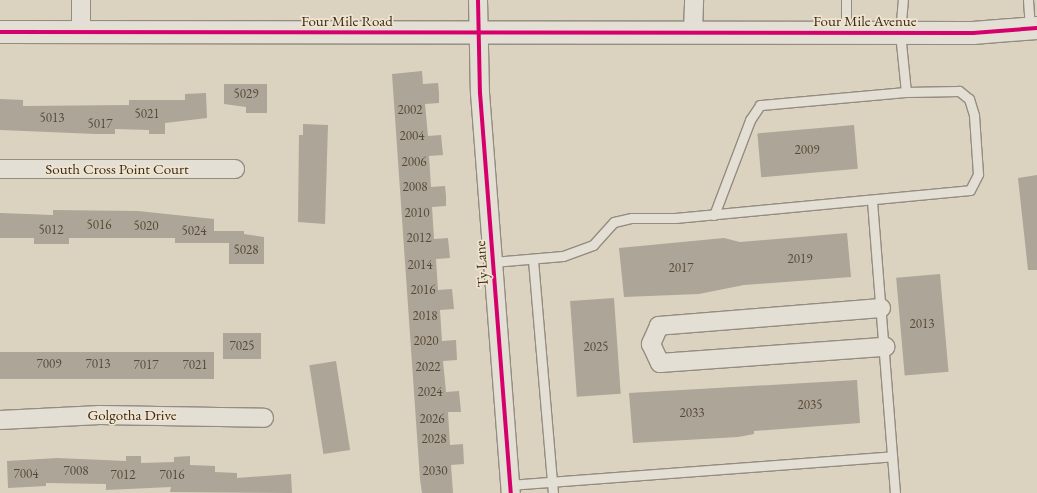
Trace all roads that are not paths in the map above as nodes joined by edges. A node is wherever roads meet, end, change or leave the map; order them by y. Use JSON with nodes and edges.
{"nodes":[{"id":1,"x":81,"y":0,"type":"edge"},
{"id":2,"x":478,"y":0,"type":"edge"},
{"id":3,"x":694,"y":0,"type":"edge"},
{"id":4,"x":846,"y":0,"type":"edge"},
{"id":5,"x":903,"y":0,"type":"edge"},
{"id":6,"x":1028,"y":0,"type":"edge"},
{"id":7,"x":1034,"y":28,"type":"edge"},
{"id":8,"x":0,"y":32,"type":"edge"},
{"id":9,"x":81,"y":32,"type":"junction"},
{"id":10,"x":693,"y":32,"type":"junction"},
{"id":11,"x":478,"y":33,"type":"junction"},
{"id":12,"x":846,"y":33,"type":"junction"},
{"id":13,"x":900,"y":33,"type":"junction"},
{"id":14,"x":906,"y":92,"type":"junction"},
{"id":15,"x":0,"y":169,"type":"edge"},
{"id":16,"x":235,"y":169,"type":"dead end"},
{"id":17,"x":872,"y":201,"type":"junction"},
{"id":18,"x":714,"y":215,"type":"junction"},
{"id":19,"x":533,"y":260,"type":"junction"},
{"id":20,"x":493,"y":262,"type":"junction"},
{"id":21,"x":881,"y":308,"type":"junction"},
{"id":22,"x":885,"y":346,"type":"junction"},
{"id":23,"x":264,"y":418,"type":"dead end"},
{"id":24,"x":0,"y":420,"type":"edge"},
{"id":25,"x":892,"y":456,"type":"junction"},
{"id":26,"x":552,"y":482,"type":"junction"},
{"id":27,"x":510,"y":489,"type":"edge"},
{"id":28,"x":553,"y":493,"type":"edge"},
{"id":29,"x":895,"y":493,"type":"edge"}],
"edges":[{"from":1,"to":9,"type":"street"},
{"from":2,"to":11,"type":"street","name":"Ty Lane"},
{"from":3,"to":10,"type":"street"},
{"from":4,"to":12,"type":"lane"},
{"from":5,"to":13,"type":"lane"},
{"from":6,"to":7,"type":"lane"},
{"from":7,"to":13,"type":"street","name":"Four Mile Avenue"},
{"from":8,"to":9,"type":"street","name":"Four Mile Road"},
{"from":9,"to":11,"type":"street","name":"Four Mile Road"},
{"from":10,"to":11,"type":"street","name":"Four Mile Road"},
{"from":10,"to":12,"type":"street","name":"Four Mile Avenue"},
{"from":11,"to":20,"type":"street","name":"Ty Lane"},
{"from":12,"to":13,"type":"street","name":"Four Mile Avenue"},
{"from":13,"to":14,"type":"lane"},
{"from":14,"to":17,"type":"lane"},
{"from":14,"to":18,"type":"lane"},
{"from":15,"to":16,"type":"street","name":"South Cross Point Court"},
{"from":17,"to":18,"type":"lane"},
{"from":17,"to":21,"type":"lane"},
{"from":18,"to":19,"type":"lane"},
{"from":19,"to":20,"type":"lane"},
{"from":19,"to":26,"type":"lane"},
{"from":20,"to":27,"type":"street","name":"Ty Lane"},
{"from":21,"to":22,"type":"lane"},
{"from":21,"to":22,"type":"street"},
{"from":22,"to":25,"type":"lane"},
{"from":23,"to":24,"type":"street","name":"Golgotha Drive"},
{"from":25,"to":26,"type":"lane"},
{"from":25,"to":29,"type":"lane"},
{"from":26,"to":27,"type":"lane"},
{"from":26,"to":28,"type":"lane"}]}
